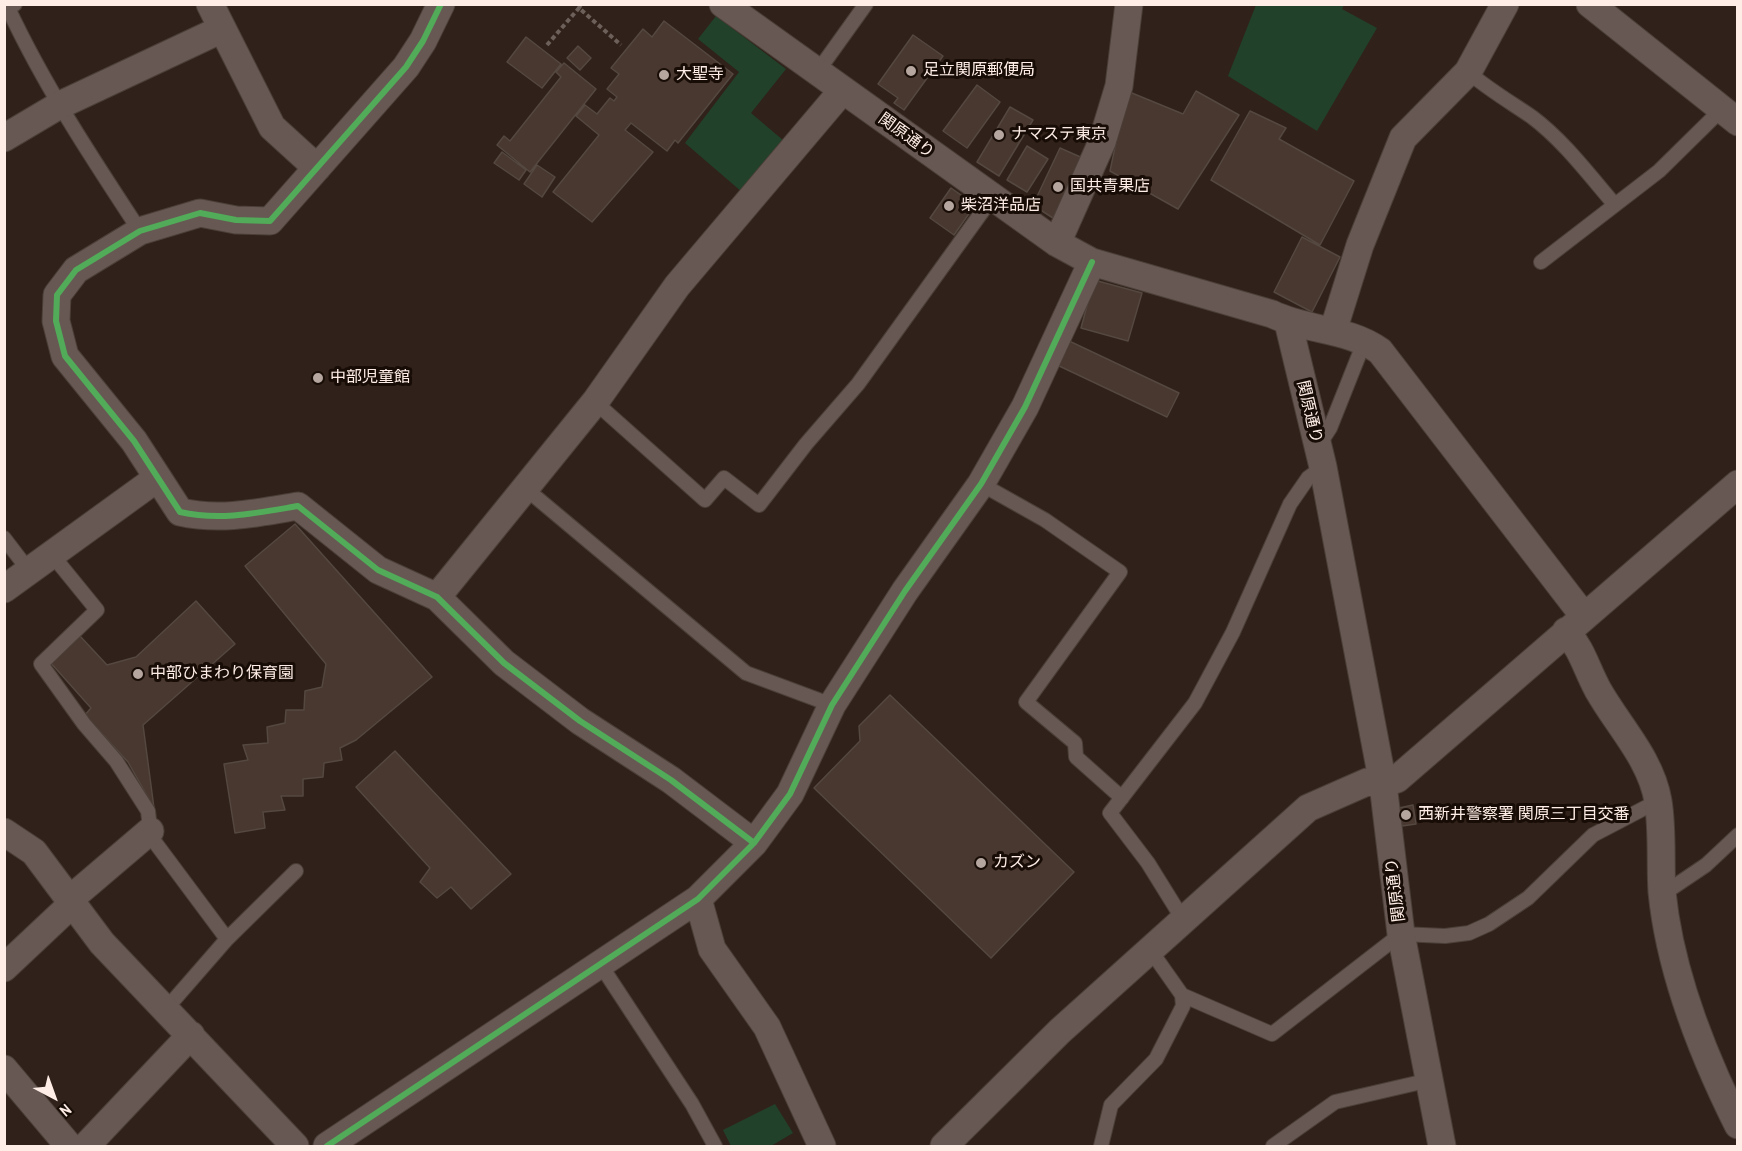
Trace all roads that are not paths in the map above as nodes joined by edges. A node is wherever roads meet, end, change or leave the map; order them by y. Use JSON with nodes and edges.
{"nodes":[{"id":1,"x":210,"y":4,"type":"edge"},
{"id":2,"x":441,"y":4,"type":"edge"},
{"id":3,"x":723,"y":4,"type":"edge"},
{"id":4,"x":866,"y":4,"type":"edge"},
{"id":5,"x":1129,"y":4,"type":"edge"},
{"id":6,"x":1505,"y":4,"type":"edge"},
{"id":7,"x":1590,"y":4,"type":"edge"},
{"id":8,"x":10,"y":6,"type":"edge"},
{"id":9,"x":222,"y":29,"type":"junction"},
{"id":10,"x":823,"y":64,"type":"dead end"},
{"id":11,"x":1468,"y":72,"type":"junction"},
{"id":12,"x":843,"y":91,"type":"junction"},
{"id":13,"x":58,"y":106,"type":"junction"},
{"id":14,"x":1730,"y":115,"type":"edge"},
{"id":15,"x":4,"y":138,"type":"edge"},
{"id":16,"x":317,"y":168,"type":"junction"},
{"id":17,"x":992,"y":198,"type":"junction"},
{"id":18,"x":1615,"y":205,"type":"junction"},
{"id":19,"x":140,"y":231,"type":"junction"},
{"id":20,"x":1058,"y":243,"type":"junction"},
{"id":21,"x":1092,"y":262,"type":"junction"},
{"id":22,"x":1541,"y":262,"type":"dead end"},
{"id":23,"x":1288,"y":322,"type":"junction"},
{"id":24,"x":1333,"y":331,"type":"junction"},
{"id":25,"x":1365,"y":340,"type":"junction"},
{"id":26,"x":595,"y":402,"type":"junction"},
{"id":27,"x":1320,"y":457,"type":"junction"},
{"id":28,"x":156,"y":479,"type":"junction"},
{"id":29,"x":981,"y":484,"type":"junction"},
{"id":30,"x":1737,"y":484,"type":"edge"},
{"id":31,"x":525,"y":488,"type":"junction"},
{"id":32,"x":4,"y":538,"type":"edge"},
{"id":33,"x":53,"y":556,"type":"junction"},
{"id":34,"x":30,"y":572,"type":"junction"},
{"id":35,"x":4,"y":589,"type":"edge"},
{"id":36,"x":437,"y":597,"type":"junction"},
{"id":37,"x":1575,"y":623,"type":"junction"},
{"id":38,"x":832,"y":705,"type":"junction"},
{"id":39,"x":1383,"y":784,"type":"junction"},
{"id":40,"x":1122,"y":798,"type":"junction"},
{"id":41,"x":1658,"y":801,"type":"junction"},
{"id":42,"x":150,"y":831,"type":"junction"},
{"id":43,"x":1737,"y":835,"type":"edge"},
{"id":44,"x":7,"y":838,"type":"edge"},
{"id":45,"x":754,"y":843,"type":"junction"},
{"id":46,"x":296,"y":871,"type":"dead end"},
{"id":47,"x":1663,"y":894,"type":"junction"},
{"id":48,"x":698,"y":899,"type":"junction"},
{"id":49,"x":71,"y":902,"type":"junction"},
{"id":50,"x":1184,"y":921,"type":"junction"},
{"id":51,"x":1401,"y":934,"type":"junction"},
{"id":52,"x":227,"y":939,"type":"junction"},
{"id":53,"x":1151,"y":951,"type":"junction"},
{"id":54,"x":600,"y":964,"type":"junction"},
{"id":55,"x":4,"y":968,"type":"edge"},
{"id":56,"x":1182,"y":995,"type":"junction"},
{"id":57,"x":166,"y":1009,"type":"junction"},
{"id":58,"x":191,"y":1035,"type":"junction"},
{"id":59,"x":4,"y":1069,"type":"edge"},
{"id":60,"x":1430,"y":1080,"type":"junction"},
{"id":61,"x":1737,"y":1125,"type":"edge"},
{"id":62,"x":814,"y":1144,"type":"edge"},
{"id":63,"x":69,"y":1146,"type":"edge"},
{"id":64,"x":86,"y":1146,"type":"edge"},
{"id":65,"x":295,"y":1146,"type":"edge"},
{"id":66,"x":327,"y":1146,"type":"edge"},
{"id":67,"x":715,"y":1146,"type":"edge"},
{"id":68,"x":944,"y":1146,"type":"edge"},
{"id":69,"x":1101,"y":1146,"type":"edge"},
{"id":70,"x":1273,"y":1146,"type":"edge"},
{"id":71,"x":1442,"y":1146,"type":"edge"}],
"edges":[{"from":1,"to":9,"type":"street"},
{"from":2,"to":16,"type":"street"},
{"from":3,"to":12,"type":"street","name":"関原通り"},
{"from":4,"to":10,"type":"lane"},
{"from":5,"to":20,"type":"street"},
{"from":6,"to":11,"type":"street"},
{"from":7,"to":14,"type":"street"},
{"from":8,"to":13,"type":"lane"},
{"from":9,"to":13,"type":"street"},
{"from":9,"to":16,"type":"street"},
{"from":11,"to":18,"type":"lane"},
{"from":11,"to":24,"type":"street"},
{"from":12,"to":17,"type":"street","name":"関原通り"},
{"from":12,"to":26,"type":"street"},
{"from":13,"to":15,"type":"street"},
{"from":13,"to":19,"type":"lane"},
{"from":14,"to":18,"type":"lane"},
{"from":16,"to":19,"type":"street"},
{"from":17,"to":20,"type":"street","name":"関原通り"},
{"from":17,"to":26,"type":"lane"},
{"from":18,"to":22,"type":"lane"},
{"from":19,"to":28,"type":"street"},
{"from":20,"to":21,"type":"street","name":"関原通り"},
{"from":21,"to":23,"type":"street","name":"関原通り"},
{"from":21,"to":29,"type":"street"},
{"from":23,"to":24,"type":"street"},
{"from":23,"to":27,"type":"street","name":"関原通り"},
{"from":24,"to":25,"type":"street"},
{"from":25,"to":27,"type":"lane"},
{"from":25,"to":37,"type":"street"},
{"from":26,"to":31,"type":"street"},
{"from":27,"to":39,"type":"street","name":"関原通り"},
{"from":27,"to":40,"type":"lane"},
{"from":28,"to":33,"type":"street"},
{"from":28,"to":36,"type":"street"},
{"from":29,"to":38,"type":"street"},
{"from":29,"to":40,"type":"lane"},
{"from":30,"to":37,"type":"street"},
{"from":31,"to":36,"type":"street"},
{"from":31,"to":38,"type":"lane"},
{"from":32,"to":34,"type":"lane"},
{"from":33,"to":34,"type":"street"},
{"from":33,"to":42,"type":"lane"},
{"from":34,"to":35,"type":"street"},
{"from":36,"to":45,"type":"street"},
{"from":37,"to":39,"type":"street"},
{"from":37,"to":41,"type":"street"},
{"from":38,"to":45,"type":"street"},
{"from":39,"to":50,"type":"street"},
{"from":39,"to":51,"type":"street","name":"関原通り"},
{"from":40,"to":50,"type":"lane"},
{"from":41,"to":47,"type":"street"},
{"from":41,"to":51,"type":"lane"},
{"from":42,"to":49,"type":"street"},
{"from":42,"to":52,"type":"lane"},
{"from":43,"to":47,"type":"lane"},
{"from":44,"to":49,"type":"street"},
{"from":45,"to":48,"type":"street"},
{"from":46,"to":52,"type":"lane"},
{"from":47,"to":61,"type":"street"},
{"from":48,"to":54,"type":"street"},
{"from":48,"to":62,"type":"street"},
{"from":49,"to":55,"type":"street"},
{"from":49,"to":57,"type":"street"},
{"from":50,"to":53,"type":"street"},
{"from":51,"to":56,"type":"lane"},
{"from":51,"to":60,"type":"street","name":"関原通り"},
{"from":52,"to":57,"type":"lane"},
{"from":53,"to":56,"type":"lane"},
{"from":53,"to":68,"type":"street"},
{"from":54,"to":66,"type":"street"},
{"from":54,"to":67,"type":"lane"},
{"from":56,"to":69,"type":"lane"},
{"from":57,"to":58,"type":"street"},
{"from":58,"to":64,"type":"street"},
{"from":58,"to":65,"type":"street"},
{"from":59,"to":63,"type":"street"},
{"from":60,"to":70,"type":"lane"},
{"from":60,"to":71,"type":"street","name":"関原通り"}]}
